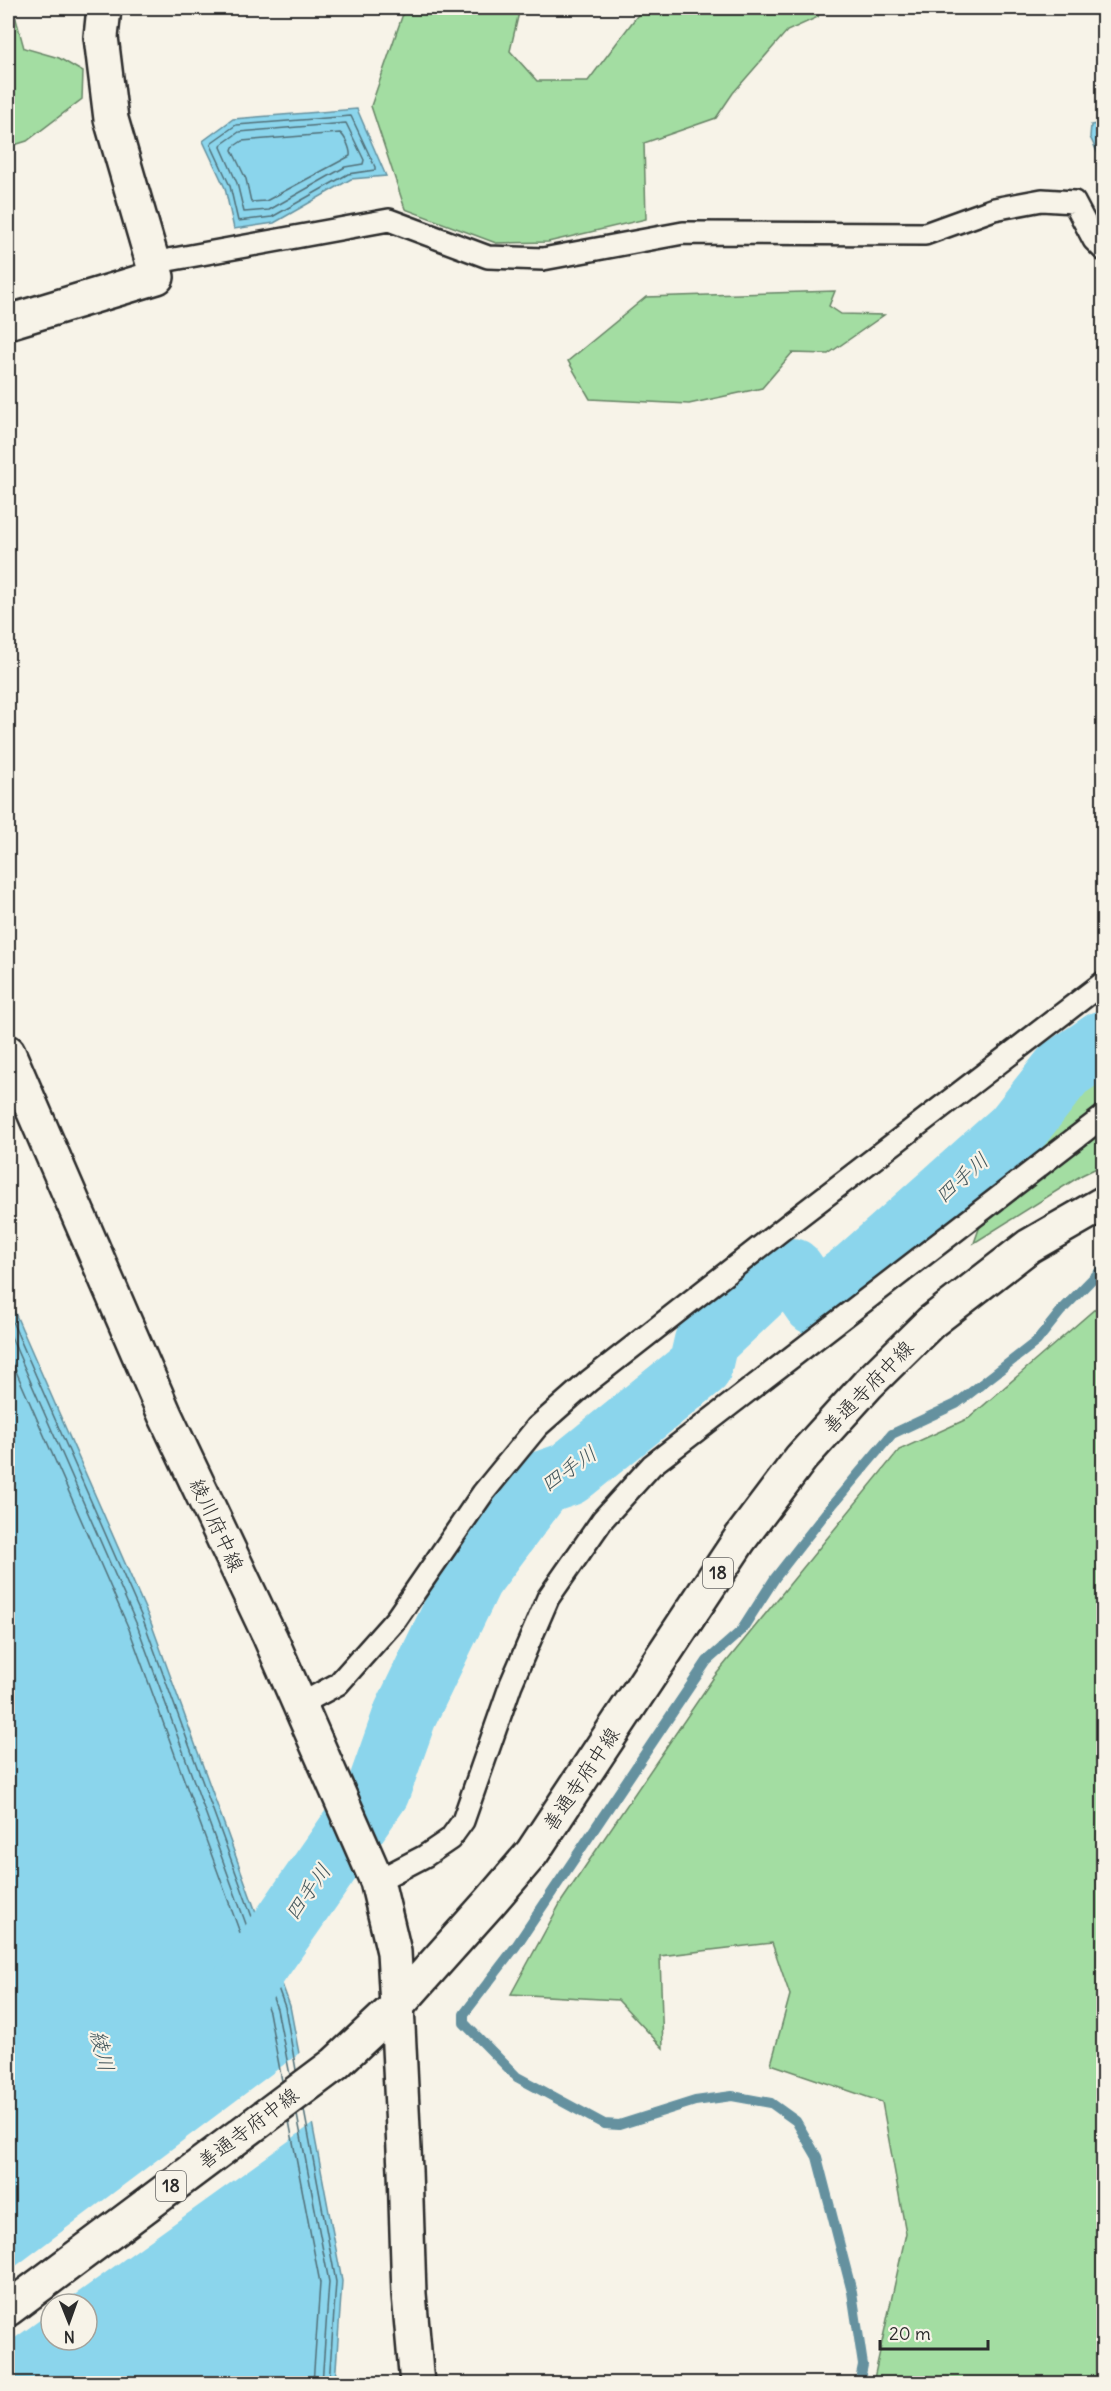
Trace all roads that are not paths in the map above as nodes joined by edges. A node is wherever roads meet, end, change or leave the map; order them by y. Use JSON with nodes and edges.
{"nodes":[{"id":1,"x":104,"y":8,"type":"edge"},
{"id":2,"x":1104,"y":250,"type":"edge"},
{"id":3,"x":152,"y":263,"type":"junction"},
{"id":4,"x":8,"y":322,"type":"edge"},
{"id":5,"x":1104,"y":982,"type":"edge"},
{"id":6,"x":8,"y":1052,"type":"edge"},
{"id":7,"x":1104,"y":1116,"type":"edge"},
{"id":8,"x":1104,"y":1203,"type":"edge"},
{"id":9,"x":298,"y":1705,"type":"junction"},
{"id":10,"x":377,"y":1881,"type":"junction"},
{"id":11,"x":397,"y":2006,"type":"junction"},
{"id":12,"x":8,"y":2309,"type":"edge"},
{"id":13,"x":417,"y":2384,"type":"edge"}],
"edges":[{"from":1,"to":3,"type":"main road"},
{"from":2,"to":3,"type":"lane"},
{"from":3,"to":4,"type":"main road"},
{"from":5,"to":9,"type":"lane"},
{"from":6,"to":9,"type":"main road","name":"綾川府中線"},
{"from":7,"to":10,"type":"lane"},
{"from":8,"to":11,"type":"main road","name":"善通寺府中線","number":"18"},
{"from":9,"to":10,"type":"main road","name":"綾川府中線"},
{"from":10,"to":11,"type":"main road","name":"綾川府中線"},
{"from":11,"to":12,"type":"main road","name":"善通寺府中線","number":"18"},
{"from":11,"to":13,"type":"main road","name":"綾川府中線"}]}
